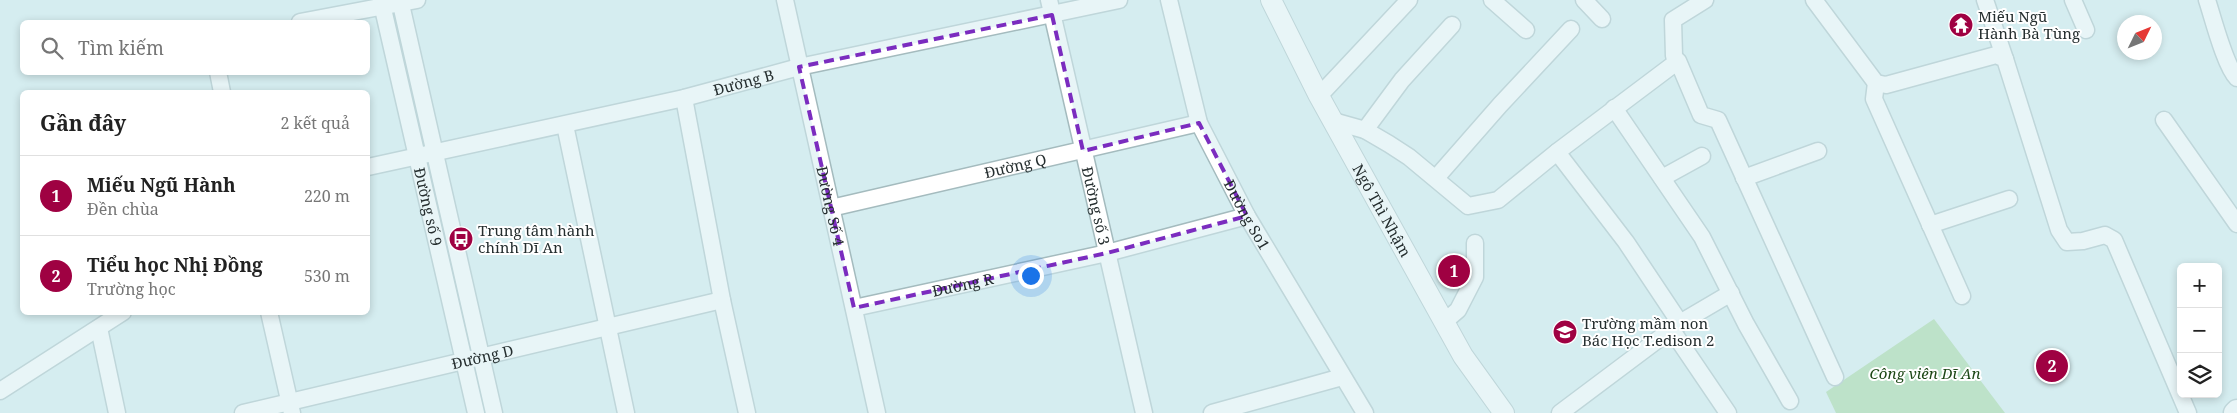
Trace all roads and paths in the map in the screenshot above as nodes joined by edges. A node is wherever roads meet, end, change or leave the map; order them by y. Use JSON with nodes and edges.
{"nodes":[{"id":1,"x":417,"y":0,"type":"edge"},
{"id":2,"x":785,"y":0,"type":"edge"},
{"id":3,"x":1119,"y":0,"type":"edge"},
{"id":4,"x":1169,"y":0,"type":"edge"},
{"id":5,"x":1271,"y":0,"type":"edge"},
{"id":6,"x":1408,"y":0,"type":"edge"},
{"id":7,"x":1492,"y":0,"type":"edge"},
{"id":8,"x":1584,"y":0,"type":"edge"},
{"id":9,"x":1705,"y":0,"type":"edge"},
{"id":10,"x":1814,"y":0,"type":"edge"},
{"id":11,"x":1985,"y":0,"type":"edge"},
{"id":12,"x":2073,"y":0,"type":"edge"},
{"id":13,"x":2207,"y":0,"type":"edge"},
{"id":14,"x":400,"y":2,"type":"edge"},
{"id":15,"x":382,"y":3,"type":"edge"},
{"id":16,"x":1050,"y":8,"type":"edge"},
{"id":17,"x":1602,"y":19,"type":"dead end"},
{"id":18,"x":309,"y":20,"type":"edge"},
{"id":19,"x":1452,"y":25,"type":"dead end"},
{"id":20,"x":1571,"y":29,"type":"dead end"},
{"id":21,"x":1526,"y":30,"type":"dead end"},
{"id":22,"x":2086,"y":30,"type":"dead end"},
{"id":23,"x":1674,"y":56,"type":"dead end"},
{"id":24,"x":2005,"y":59,"type":"junction"},
{"id":25,"x":799,"y":66,"type":"junction"},
{"id":26,"x":219,"y":75,"type":"edge"},
{"id":27,"x":2237,"y":78,"type":"edge"},
{"id":28,"x":1876,"y":83,"type":"junction"},
{"id":29,"x":222,"y":90,"type":"edge"},
{"id":30,"x":1319,"y":96,"type":"junction"},
{"id":31,"x":684,"y":98,"type":"junction"},
{"id":32,"x":1614,"y":108,"type":"junction"},
{"id":33,"x":2164,"y":120,"type":"dead end"},
{"id":34,"x":1333,"y":121,"type":"junction"},
{"id":35,"x":1199,"y":123,"type":"junction"},
{"id":36,"x":565,"y":125,"type":"junction"},
{"id":37,"x":1365,"y":130,"type":"junction"},
{"id":38,"x":1083,"y":151,"type":"junction"},
{"id":39,"x":1818,"y":151,"type":"dead end"},
{"id":40,"x":433,"y":152,"type":"junction"},
{"id":41,"x":1556,"y":152,"type":"junction"},
{"id":42,"x":417,"y":156,"type":"junction"},
{"id":43,"x":1702,"y":156,"type":"dead end"},
{"id":44,"x":370,"y":167,"type":"edge"},
{"id":45,"x":1436,"y":178,"type":"junction"},
{"id":46,"x":1662,"y":178,"type":"junction"},
{"id":47,"x":1744,"y":178,"type":"junction"},
{"id":48,"x":2009,"y":199,"type":"dead end"},
{"id":49,"x":2232,"y":207,"type":"edge"},
{"id":50,"x":831,"y":208,"type":"junction"},
{"id":51,"x":1247,"y":216,"type":"junction"},
{"id":52,"x":2237,"y":224,"type":"edge"},
{"id":53,"x":1930,"y":225,"type":"junction"},
{"id":54,"x":1475,"y":243,"type":"dead end"},
{"id":55,"x":1107,"y":253,"type":"junction"},
{"id":56,"x":1731,"y":293,"type":"junction"},
{"id":57,"x":1962,"y":296,"type":"dead end"},
{"id":58,"x":722,"y":300,"type":"junction"},
{"id":59,"x":854,"y":308,"type":"junction"},
{"id":60,"x":118,"y":315,"type":"edge"},
{"id":61,"x":270,"y":315,"type":"edge"},
{"id":62,"x":1444,"y":322,"type":"junction"},
{"id":63,"x":1676,"y":326,"type":"junction"},
{"id":64,"x":608,"y":327,"type":"junction"},
{"id":65,"x":99,"y":328,"type":"junction"},
{"id":66,"x":481,"y":357,"type":"junction"},
{"id":67,"x":464,"y":361,"type":"junction"},
{"id":68,"x":1342,"y":377,"type":"junction"},
{"id":69,"x":1835,"y":377,"type":"dead end"},
{"id":70,"x":0,"y":390,"type":"edge"},
{"id":71,"x":1790,"y":401,"type":"dead end"},
{"id":72,"x":291,"y":408,"type":"edge"},
{"id":73,"x":117,"y":413,"type":"edge"},
{"id":74,"x":243,"y":413,"type":"edge"},
{"id":75,"x":476,"y":413,"type":"edge"},
{"id":76,"x":494,"y":413,"type":"edge"},
{"id":77,"x":626,"y":413,"type":"edge"},
{"id":78,"x":747,"y":413,"type":"edge"},
{"id":79,"x":877,"y":413,"type":"edge"},
{"id":80,"x":1144,"y":413,"type":"edge"},
{"id":81,"x":1212,"y":413,"type":"edge"},
{"id":82,"x":1365,"y":413,"type":"edge"},
{"id":83,"x":1504,"y":413,"type":"edge"},
{"id":84,"x":1560,"y":413,"type":"edge"},
{"id":85,"x":1728,"y":413,"type":"edge"},
{"id":86,"x":2188,"y":413,"type":"edge"}],
"edges":[{"from":1,"to":14,"type":"street"},
{"from":2,"to":25,"type":"street","name":"Đường Số 4"},
{"from":3,"to":16,"type":"street","name":"Đường B"},
{"from":4,"to":35,"type":"street","name":"Đường So1"},
{"from":5,"to":30,"type":"street","name":"Ngô Thì Nhậm"},
{"from":6,"to":30,"type":"street"},
{"from":7,"to":21,"type":"street"},
{"from":8,"to":17,"type":"street"},
{"from":9,"to":23,"type":"street"},
{"from":10,"to":28,"type":"street"},
{"from":11,"to":24,"type":"street"},
{"from":12,"to":22,"type":"street"},
{"from":13,"to":27,"type":"street"},
{"from":14,"to":15,"type":"street"},
{"from":14,"to":40,"type":"street","name":"Đường số 9"},
{"from":15,"to":18,"type":"street"},
{"from":15,"to":42,"type":"street","name":"Đường số 9"},
{"from":16,"to":25,"type":"street","name":"Đường B"},
{"from":16,"to":38,"type":"street","name":"Đường số 3"},
{"from":19,"to":37,"type":"street"},
{"from":20,"to":45,"type":"street"},
{"from":24,"to":28,"type":"street"},
{"from":24,"to":86,"type":"street"},
{"from":25,"to":31,"type":"street","name":"Đường B"},
{"from":25,"to":50,"type":"street","name":"Đường Số 4"},
{"from":26,"to":29,"type":"street"},
{"from":28,"to":53,"type":"street"},
{"from":30,"to":34,"type":"street","name":"Ngô Thì Nhậm"},
{"from":31,"to":36,"type":"street","name":"Đường B"},
{"from":31,"to":58,"type":"street"},
{"from":32,"to":41,"type":"street"},
{"from":32,"to":46,"type":"street"},
{"from":32,"to":47,"type":"street"},
{"from":33,"to":49,"type":"street"},
{"from":34,"to":37,"type":"street"},
{"from":34,"to":62,"type":"street","name":"Ngô Thì Nhậm"},
{"from":35,"to":38,"type":"street","name":"Đường Q"},
{"from":35,"to":51,"type":"street","name":"Đường So1"},
{"from":36,"to":40,"type":"street","name":"Đường B"},
{"from":36,"to":64,"type":"street"},
{"from":37,"to":45,"type":"street"},
{"from":38,"to":50,"type":"street","name":"Đường Q"},
{"from":38,"to":55,"type":"street","name":"Đường số 3"},
{"from":39,"to":47,"type":"street"},
{"from":40,"to":42,"type":"street","name":"Đường B"},
{"from":40,"to":66,"type":"street","name":"Đường số 9"},
{"from":41,"to":45,"type":"street"},
{"from":41,"to":63,"type":"street"},
{"from":42,"to":44,"type":"street","name":"Đường B"},
{"from":42,"to":67,"type":"street","name":"Đường số 9"},
{"from":43,"to":46,"type":"street"},
{"from":46,"to":56,"type":"street"},
{"from":47,"to":69,"type":"street"},
{"from":48,"to":53,"type":"street"},
{"from":49,"to":52,"type":"street"},
{"from":50,"to":59,"type":"street","name":"Đường Số 4"},
{"from":51,"to":55,"type":"street","name":"Đường R"},
{"from":51,"to":68,"type":"street","name":"Đường So1"},
{"from":53,"to":57,"type":"street"},
{"from":54,"to":62,"type":"street"},
{"from":55,"to":59,"type":"street","name":"Đường R"},
{"from":55,"to":80,"type":"street","name":"Đường số 3"},
{"from":56,"to":63,"type":"street"},
{"from":56,"to":71,"type":"street"},
{"from":58,"to":64,"type":"street","name":"Đường D"},
{"from":58,"to":78,"type":"street"},
{"from":59,"to":79,"type":"street","name":"Đường Số 4"},
{"from":60,"to":65,"type":"street"},
{"from":61,"to":72,"type":"street"},
{"from":62,"to":83,"type":"street","name":"Ngô Thì Nhậm"},
{"from":63,"to":84,"type":"street"},
{"from":63,"to":85,"type":"street"},
{"from":64,"to":66,"type":"street","name":"Đường D"},
{"from":64,"to":77,"type":"street"},
{"from":65,"to":70,"type":"street"},
{"from":65,"to":73,"type":"street"},
{"from":66,"to":67,"type":"street","name":"Đường D"},
{"from":66,"to":76,"type":"street","name":"Đường số 9"},
{"from":67,"to":72,"type":"street","name":"Đường D"},
{"from":67,"to":75,"type":"street","name":"Đường số 9"},
{"from":68,"to":81,"type":"street"},
{"from":68,"to":82,"type":"street","name":"Đường So1"},
{"from":72,"to":74,"type":"street","name":"Đường D"}]}
